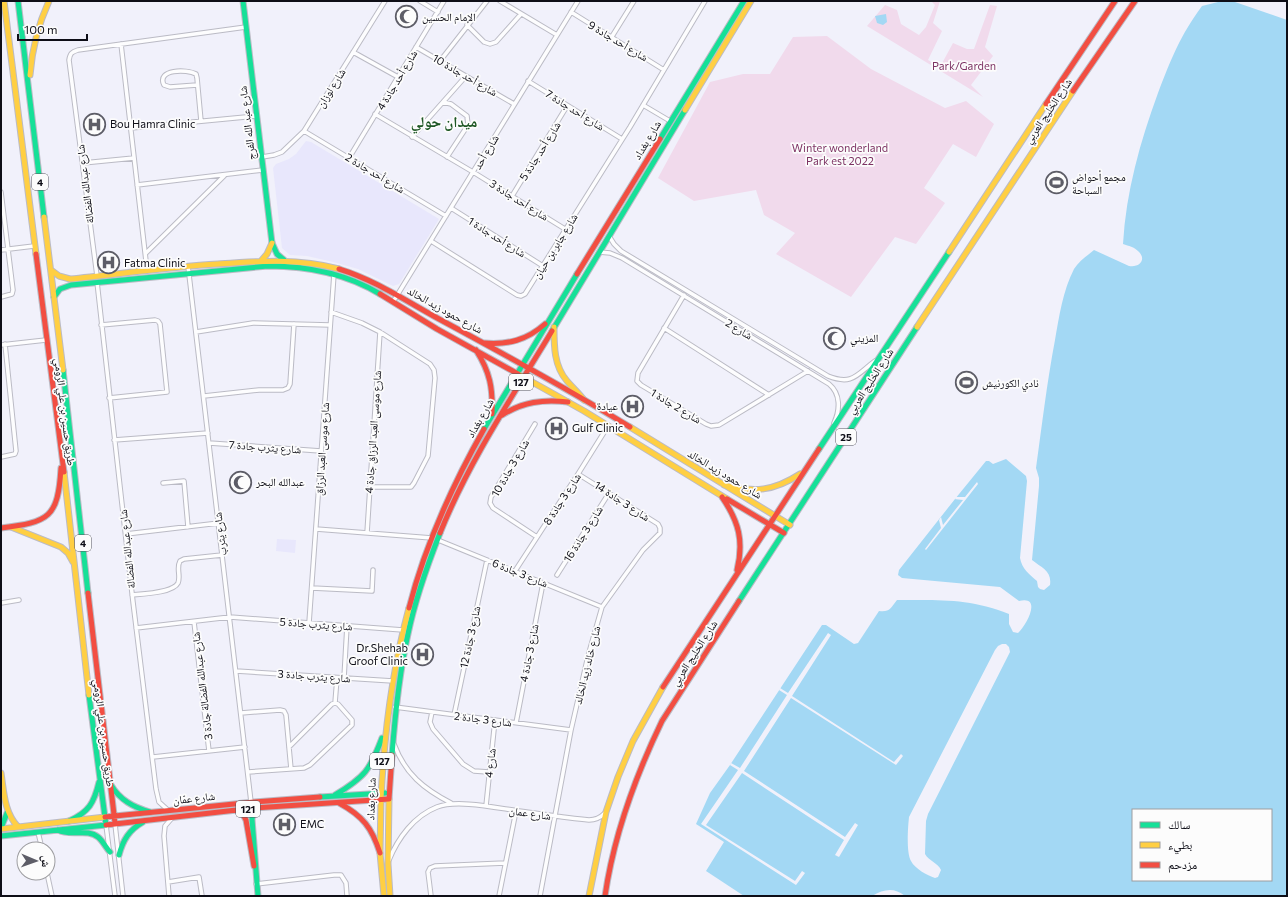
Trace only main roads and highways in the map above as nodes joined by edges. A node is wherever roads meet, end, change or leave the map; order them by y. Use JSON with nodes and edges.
{"nodes":[{"id":1,"x":4,"y":1,"type":"edge"},
{"id":2,"x":18,"y":1,"type":"edge"},
{"id":3,"x":49,"y":1,"type":"edge"},
{"id":4,"x":243,"y":1,"type":"edge"},
{"id":5,"x":744,"y":1,"type":"edge"},
{"id":6,"x":751,"y":1,"type":"edge"},
{"id":7,"x":1115,"y":1,"type":"edge"},
{"id":8,"x":1135,"y":1,"type":"edge"},
{"id":9,"x":1,"y":13,"type":"edge"},
{"id":10,"x":29,"y":94,"type":"junction"},
{"id":11,"x":16,"y":100,"type":"junction"},
{"id":12,"x":272,"y":243,"type":"junction"},
{"id":13,"x":284,"y":260,"type":"junction"},
{"id":14,"x":261,"y":261,"type":"junction"},
{"id":15,"x":51,"y":270,"type":"junction"},
{"id":16,"x":97,"y":279,"type":"junction"},
{"id":17,"x":54,"y":297,"type":"junction"},
{"id":18,"x":550,"y":318,"type":"junction"},
{"id":19,"x":554,"y":326,"type":"junction"},
{"id":20,"x":484,"y":343,"type":"junction"},
{"id":21,"x":476,"y":350,"type":"junction"},
{"id":22,"x":522,"y":364,"type":"junction"},
{"id":23,"x":530,"y":368,"type":"junction"},
{"id":24,"x":517,"y":373,"type":"junction"},
{"id":25,"x":524,"y":377,"type":"junction"},
{"id":26,"x":584,"y":400,"type":"junction"},
{"id":27,"x":568,"y":402,"type":"junction"},
{"id":28,"x":492,"y":416,"type":"junction"},
{"id":29,"x":499,"y":417,"type":"junction"},
{"id":30,"x":61,"y":459,"type":"junction"},
{"id":31,"x":803,"y":472,"type":"junction"},
{"id":32,"x":64,"y":483,"type":"junction"},
{"id":33,"x":724,"y":485,"type":"junction"},
{"id":34,"x":722,"y":497,"type":"junction"},
{"id":35,"x":774,"y":515,"type":"junction"},
{"id":36,"x":769,"y":524,"type":"junction"},
{"id":37,"x":790,"y":524,"type":"junction"},
{"id":38,"x":11,"y":527,"type":"junction"},
{"id":39,"x":1,"y":528,"type":"edge"},
{"id":40,"x":784,"y":533,"type":"junction"},
{"id":41,"x":74,"y":565,"type":"junction"},
{"id":42,"x":85,"y":568,"type":"junction"},
{"id":43,"x":736,"y":575,"type":"junction"},
{"id":44,"x":76,"y":582,"type":"junction"},
{"id":45,"x":96,"y":662,"type":"junction"},
{"id":46,"x":386,"y":729,"type":"junction"},
{"id":47,"x":105,"y":735,"type":"junction"},
{"id":48,"x":95,"y":737,"type":"junction"},
{"id":49,"x":1,"y":773,"type":"edge"},
{"id":50,"x":100,"y":776,"type":"junction"},
{"id":51,"x":110,"y":782,"type":"junction"},
{"id":52,"x":333,"y":796,"type":"junction"},
{"id":53,"x":381,"y":796,"type":"junction"},
{"id":54,"x":389,"y":796,"type":"junction"},
{"id":55,"x":337,"y":802,"type":"junction"},
{"id":56,"x":254,"y":808,"type":"junction"},
{"id":57,"x":240,"y":809,"type":"junction"},
{"id":58,"x":150,"y":812,"type":"junction"},
{"id":59,"x":7,"y":813,"type":"junction"},
{"id":60,"x":114,"y":816,"type":"junction"},
{"id":61,"x":105,"y":817,"type":"junction"},
{"id":62,"x":148,"y":820,"type":"junction"},
{"id":63,"x":69,"y":821,"type":"junction"},
{"id":64,"x":115,"y":823,"type":"junction"},
{"id":65,"x":106,"y":825,"type":"junction"},
{"id":66,"x":18,"y":827,"type":"junction"},
{"id":67,"x":1,"y":828,"type":"edge"},
{"id":68,"x":58,"y":830,"type":"junction"},
{"id":69,"x":1,"y":836,"type":"edge"},
{"id":70,"x":110,"y":852,"type":"road end"},
{"id":71,"x":380,"y":853,"type":"junction"},
{"id":72,"x":119,"y":858,"type":"road end"},
{"id":73,"x":255,"y":869,"type":"junction"},
{"id":74,"x":258,"y":896,"type":"edge"},
{"id":75,"x":384,"y":896,"type":"edge"},
{"id":76,"x":390,"y":896,"type":"edge"},
{"id":77,"x":589,"y":896,"type":"edge"},
{"id":78,"x":605,"y":896,"type":"edge"}],
"edges":[{"from":1,"to":11,"type":"main road","name":"طريق حسين بن علي الرومي","number":"4"},
{"from":2,"to":10,"type":"main road","name":"طريق حسين بن علي الرومي","number":"4"},
{"from":3,"to":10,"type":"main road"},
{"from":4,"to":12,"type":"main road","name":"شارع عبد الله الفرج"},
{"from":5,"to":18,"type":"main road","name":"شارع بغداد","number":"127"},
{"from":6,"to":19,"type":"main road","name":"شارع بغداد","number":"127"},
{"from":7,"to":31,"type":"main road","name":"شارع الخليج العربي","number":"25"},
{"from":8,"to":37,"type":"main road","name":"شارع الخليج العربي","number":"25"},
{"from":9,"to":11,"type":"main road"},
{"from":10,"to":15,"type":"main road","name":"طريق حسين بن علي الرومي","number":"4"},
{"from":11,"to":30,"type":"main road","name":"طريق حسين بن علي الرومي","number":"4"},
{"from":12,"to":13,"type":"main road","name":"شارع عبد الله الفرج"},
{"from":12,"to":14,"type":"main road"},
{"from":13,"to":14,"type":"main road","name":"شارع حمود زيد الخالد"},
{"from":13,"to":20,"type":"main road","name":"شارع حمود زيد الخالد"},
{"from":14,"to":16,"type":"main road","name":"شارع حمود زيد الخالد"},
{"from":15,"to":16,"type":"main road","name":"شارع حمود زيد الخالد"},
{"from":15,"to":17,"type":"main road","name":"طريق حسين بن علي الرومي","number":"4"},
{"from":16,"to":17,"type":"main road","name":"شارع حمود زيد الخالد"},
{"from":16,"to":21,"type":"main road","name":"شارع حمود زيد الخالد"},
{"from":17,"to":42,"type":"main road","name":"طريق حسين بن علي الرومي","number":"4"},
{"from":18,"to":20,"type":"main road"},
{"from":18,"to":22,"type":"main road","name":"شارع بغداد","number":"127"},
{"from":19,"to":23,"type":"main road","name":"شارع بغداد","number":"127"},
{"from":19,"to":26,"type":"main road"},
{"from":20,"to":22,"type":"main road","name":"شارع حمود زيد الخالد"},
{"from":21,"to":24,"type":"main road","name":"شارع حمود زيد الخالد"},
{"from":21,"to":28,"type":"main road"},
{"from":22,"to":23,"type":"main road","name":"شارع حمود زيد الخالد"},
{"from":22,"to":24,"type":"main road","name":"شارع بغداد","number":"127"},
{"from":23,"to":25,"type":"main road","name":"شارع بغداد","number":"127"},
{"from":23,"to":26,"type":"main road","name":"شارع حمود زيد الخالد"},
{"from":24,"to":25,"type":"main road","name":"شارع حمود زيد الخالد"},
{"from":24,"to":28,"type":"main road","name":"شارع بغداد","number":"127"},
{"from":25,"to":27,"type":"main road","name":"شارع حمود زيد الخالد"},
{"from":25,"to":29,"type":"main road","name":"شارع بغداد","number":"127"},
{"from":26,"to":33,"type":"main road","name":"شارع حمود زيد الخالد"},
{"from":27,"to":29,"type":"main road"},
{"from":27,"to":34,"type":"main road","name":"شارع حمود زيد الخالد"},
{"from":28,"to":46,"type":"main road","name":"شارع بغداد","number":"127"},
{"from":29,"to":54,"type":"main road","name":"شارع بغداد","number":"127"},
{"from":30,"to":32,"type":"main road","name":"طريق حسين بن علي الرومي","number":"4"},
{"from":30,"to":38,"type":"main road"},
{"from":31,"to":33,"type":"main road"},
{"from":31,"to":35,"type":"main road","name":"شارع الخليج العربي","number":"25"},
{"from":32,"to":41,"type":"main road","name":"طريق حسين بن علي الرومي","number":"4"},
{"from":32,"to":42,"type":"main road"},
{"from":33,"to":35,"type":"main road","name":"شارع حمود زيد الخالد"},
{"from":34,"to":36,"type":"main road","name":"شارع حمود زيد الخالد"},
{"from":34,"to":43,"type":"main road"},
{"from":35,"to":36,"type":"main road","name":"شارع الخليج العربي","number":"25"},
{"from":35,"to":37,"type":"main road","name":"شارع حمود زيد الخالد"},
{"from":36,"to":40,"type":"main road","name":"شارع حمود زيد الخالد"},
{"from":36,"to":43,"type":"main road","name":"شارع الخليج العربي","number":"25"},
{"from":37,"to":40,"type":"main road","name":"شارع الخليج العربي","number":"25"},
{"from":38,"to":39,"type":"main road"},
{"from":38,"to":41,"type":"main road"},
{"from":40,"to":78,"type":"main road","name":"شارع الخليج العربي","number":"25"},
{"from":41,"to":44,"type":"main road","name":"طريق حسين بن علي الرومي","number":"4"},
{"from":42,"to":45,"type":"main road","name":"طريق حسين بن علي الرومي","number":"4"},
{"from":43,"to":77,"type":"main road","name":"شارع الخليج العربي","number":"25"},
{"from":44,"to":45,"type":"main road"},
{"from":44,"to":48,"type":"main road","name":"طريق حسين بن علي الرومي","number":"4"},
{"from":45,"to":47,"type":"main road","name":"طريق حسين بن علي الرومي","number":"4"},
{"from":46,"to":52,"type":"main road"},
{"from":46,"to":53,"type":"main road","name":"شارع بغداد","number":"127"},
{"from":47,"to":48,"type":"main road"},
{"from":47,"to":51,"type":"main road","name":"طريق حسين بن علي الرومي","number":"4"},
{"from":48,"to":50,"type":"main road","name":"طريق حسين بن علي الرومي","number":"4"},
{"from":49,"to":59,"type":"main road"},
{"from":50,"to":61,"type":"main road","name":"طريق حسين بن علي الرومي","number":"4"},
{"from":50,"to":63,"type":"main road"},
{"from":51,"to":58,"type":"main road"},
{"from":51,"to":60,"type":"main road","name":"طريق حسين بن علي الرومي","number":"4"},
{"from":52,"to":53,"type":"main road","name":"شارع عمّان","number":"121"},
{"from":52,"to":58,"type":"main road","name":"شارع عمّان","number":"121"},
{"from":53,"to":54,"type":"main road","name":"شارع عمّان","number":"121"},
{"from":53,"to":55,"type":"main road","name":"شارع عمّان","number":"121"},
{"from":53,"to":71,"type":"main road","name":"شارع بغداد","number":"127"},
{"from":54,"to":76,"type":"main road","name":"شارع بغداد","number":"127"},
{"from":55,"to":56,"type":"main road","name":"شارع عمّان","number":"121"},
{"from":55,"to":71,"type":"main road"},
{"from":56,"to":57,"type":"main road","name":"شارع عمّان","number":"121"},
{"from":56,"to":73,"type":"main road"},
{"from":57,"to":62,"type":"main road","name":"شارع عمّان","number":"121"},
{"from":57,"to":73,"type":"main road"},
{"from":58,"to":60,"type":"main road","name":"شارع عمّان","number":"121"},
{"from":59,"to":66,"type":"main road"},
{"from":59,"to":67,"type":"main road"},
{"from":60,"to":61,"type":"main road","name":"شارع عمّان","number":"121"},
{"from":60,"to":64,"type":"main road","name":"طريق حسين بن علي الرومي","number":"4"},
{"from":61,"to":63,"type":"main road","name":"شارع عمّان","number":"121"},
{"from":61,"to":65,"type":"main road","name":"طريق حسين بن علي الرومي","number":"4"},
{"from":62,"to":64,"type":"main road","name":"شارع عمّان","number":"121"},
{"from":62,"to":72,"type":"main road"},
{"from":63,"to":66,"type":"main road","name":"شارع عمّان","number":"121"},
{"from":64,"to":65,"type":"main road","name":"شارع عمّان","number":"121"},
{"from":65,"to":68,"type":"main road","name":"شارع عمّان","number":"121"},
{"from":66,"to":67,"type":"main road","name":"شارع عمّان","number":"121"},
{"from":68,"to":69,"type":"main road","name":"شارع عمّان","number":"121"},
{"from":68,"to":70,"type":"main road"},
{"from":71,"to":75,"type":"main road","name":"شارع بغداد","number":"127"},
{"from":73,"to":74,"type":"main road"}]}
